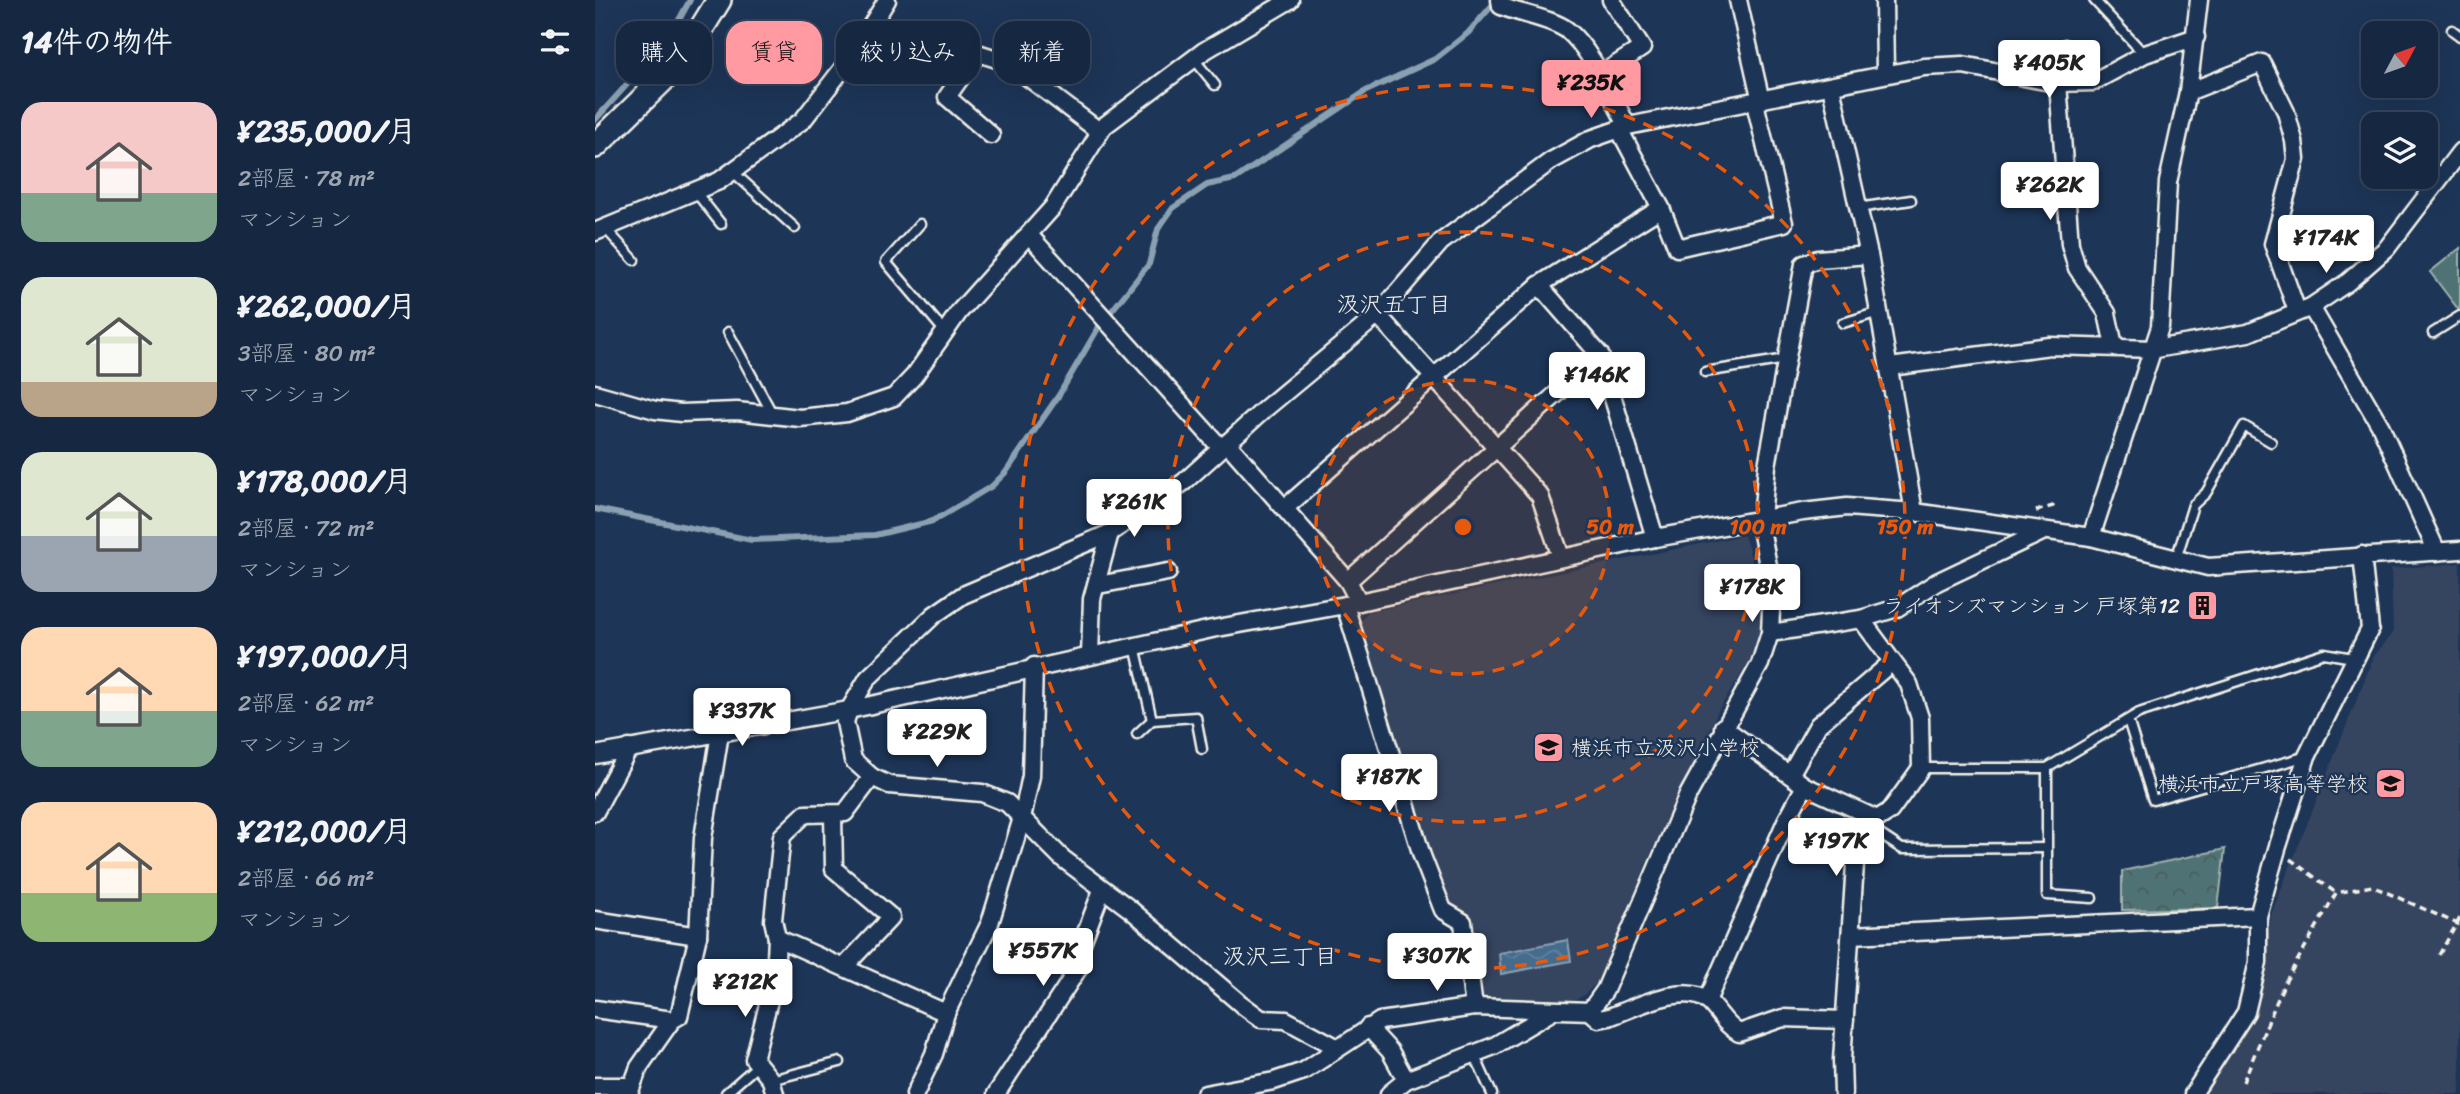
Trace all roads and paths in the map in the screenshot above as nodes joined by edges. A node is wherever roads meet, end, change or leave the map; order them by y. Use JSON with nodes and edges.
{"nodes":[{"id":1,"x":719,"y":0,"type":"edge"},
{"id":2,"x":887,"y":0,"type":"edge"},
{"id":3,"x":1290,"y":0,"type":"edge"},
{"id":4,"x":1500,"y":0,"type":"edge"},
{"id":5,"x":1611,"y":0,"type":"edge"},
{"id":6,"x":1738,"y":0,"type":"edge"},
{"id":7,"x":1884,"y":0,"type":"edge"},
{"id":8,"x":2094,"y":0,"type":"edge"},
{"id":9,"x":2203,"y":2,"type":"edge"},
{"id":10,"x":2452,"y":30,"type":"dead end"},
{"id":11,"x":2460,"y":36,"type":"edge"},
{"id":12,"x":2196,"y":37,"type":"junction"},
{"id":13,"x":2065,"y":44,"type":"dead end"},
{"id":14,"x":2145,"y":54,"type":"junction"},
{"id":15,"x":1194,"y":59,"type":"junction"},
{"id":16,"x":1885,"y":73,"type":"junction"},
{"id":17,"x":1600,"y":75,"type":"junction"},
{"id":18,"x":2057,"y":83,"type":"junction"},
{"id":19,"x":1215,"y":85,"type":"dead end"},
{"id":20,"x":1831,"y":87,"type":"junction"},
{"id":21,"x":2188,"y":92,"type":"junction"},
{"id":22,"x":1758,"y":102,"type":"junction"},
{"id":23,"x":1623,"y":128,"type":"junction"},
{"id":24,"x":1099,"y":131,"type":"junction"},
{"id":25,"x":991,"y":135,"type":"dead end"},
{"id":26,"x":595,"y":146,"type":"edge"},
{"id":27,"x":2460,"y":152,"type":"edge"},
{"id":28,"x":732,"y":171,"type":"junction"},
{"id":29,"x":695,"y":191,"type":"junction"},
{"id":30,"x":1911,"y":200,"type":"dead end"},
{"id":31,"x":1661,"y":208,"type":"junction"},
{"id":32,"x":1858,"y":208,"type":"junction"},
{"id":33,"x":721,"y":224,"type":"dead end"},
{"id":34,"x":920,"y":224,"type":"dead end"},
{"id":35,"x":795,"y":228,"type":"dead end"},
{"id":36,"x":601,"y":231,"type":"edge"},
{"id":37,"x":1030,"y":236,"type":"junction"},
{"id":38,"x":1869,"y":255,"type":"junction"},
{"id":39,"x":633,"y":260,"type":"dead end"},
{"id":40,"x":1539,"y":285,"type":"junction"},
{"id":41,"x":2304,"y":309,"type":"junction"},
{"id":42,"x":1879,"y":312,"type":"junction"},
{"id":43,"x":1378,"y":315,"type":"junction"},
{"id":44,"x":2460,"y":316,"type":"edge"},
{"id":45,"x":1843,"y":323,"type":"dead end"},
{"id":46,"x":729,"y":332,"type":"dead end"},
{"id":47,"x":945,"y":332,"type":"junction"},
{"id":48,"x":2433,"y":333,"type":"dead end"},
{"id":49,"x":2113,"y":346,"type":"junction"},
{"id":50,"x":2155,"y":349,"type":"junction"},
{"id":51,"x":1600,"y":355,"type":"junction"},
{"id":52,"x":1786,"y":359,"type":"junction"},
{"id":53,"x":1890,"y":367,"type":"junction"},
{"id":54,"x":1705,"y":372,"type":"dead end"},
{"id":55,"x":1436,"y":379,"type":"junction"},
{"id":56,"x":595,"y":393,"type":"edge"},
{"id":57,"x":773,"y":415,"type":"junction"},
{"id":58,"x":2271,"y":442,"type":"dead end"},
{"id":59,"x":1224,"y":446,"type":"junction"},
{"id":60,"x":1495,"y":446,"type":"junction"},
{"id":61,"x":1285,"y":508,"type":"junction"},
{"id":62,"x":1914,"y":512,"type":"junction"},
{"id":63,"x":1761,"y":517,"type":"junction"},
{"id":64,"x":2045,"y":531,"type":"junction"},
{"id":65,"x":1110,"y":533,"type":"junction"},
{"id":66,"x":2091,"y":537,"type":"junction"},
{"id":67,"x":1655,"y":538,"type":"junction"},
{"id":68,"x":2460,"y":550,"type":"edge"},
{"id":69,"x":2437,"y":552,"type":"junction"},
{"id":70,"x":2362,"y":555,"type":"junction"},
{"id":71,"x":1561,"y":557,"type":"junction"},
{"id":72,"x":2176,"y":559,"type":"junction"},
{"id":73,"x":1168,"y":572,"type":"dead end"},
{"id":74,"x":1348,"y":581,"type":"junction"},
{"id":75,"x":1098,"y":585,"type":"junction"},
{"id":76,"x":1352,"y":604,"type":"junction"},
{"id":77,"x":1861,"y":619,"type":"junction"},
{"id":78,"x":1770,"y":633,"type":"junction"},
{"id":79,"x":1135,"y":646,"type":"junction"},
{"id":80,"x":1090,"y":655,"type":"junction"},
{"id":81,"x":2353,"y":657,"type":"junction"},
{"id":82,"x":1892,"y":662,"type":"junction"},
{"id":83,"x":1034,"y":666,"type":"junction"},
{"id":84,"x":849,"y":710,"type":"junction"},
{"id":85,"x":1152,"y":720,"type":"junction"},
{"id":86,"x":2128,"y":720,"type":"junction"},
{"id":87,"x":1723,"y":727,"type":"junction"},
{"id":88,"x":720,"y":733,"type":"junction"},
{"id":89,"x":1137,"y":734,"type":"dead end"},
{"id":90,"x":629,"y":748,"type":"junction"},
{"id":91,"x":1202,"y":749,"type":"dead end"},
{"id":92,"x":595,"y":755,"type":"edge"},
{"id":93,"x":2307,"y":756,"type":"junction"},
{"id":94,"x":1921,"y":768,"type":"junction"},
{"id":95,"x":2047,"y":768,"type":"junction"},
{"id":96,"x":1790,"y":775,"type":"junction"},
{"id":97,"x":872,"y":776,"type":"junction"},
{"id":98,"x":1805,"y":786,"type":"junction"},
{"id":99,"x":595,"y":812,"type":"edge"},
{"id":100,"x":833,"y":815,"type":"junction"},
{"id":101,"x":1022,"y":818,"type":"junction"},
{"id":102,"x":1874,"y":824,"type":"junction"},
{"id":103,"x":2047,"y":848,"type":"junction"},
{"id":104,"x":2277,"y":849,"type":"junction"},
{"id":105,"x":1102,"y":890,"type":"junction"},
{"id":106,"x":2336,"y":893,"type":"junction"},
{"id":107,"x":2092,"y":898,"type":"dead end"},
{"id":108,"x":2259,"y":916,"type":"junction"},
{"id":109,"x":2460,"y":918,"type":"edge"},
{"id":110,"x":595,"y":920,"type":"edge"},
{"id":111,"x":2458,"y":925,"type":"edge"},
{"id":112,"x":1851,"y":935,"type":"junction"},
{"id":113,"x":698,"y":936,"type":"junction"},
{"id":114,"x":777,"y":938,"type":"junction"},
{"id":115,"x":2439,"y":954,"type":"dead end"},
{"id":116,"x":845,"y":966,"type":"junction"},
{"id":117,"x":1707,"y":1001,"type":"junction"},
{"id":118,"x":1473,"y":1007,"type":"junction"},
{"id":119,"x":595,"y":1009,"type":"edge"},
{"id":120,"x":1553,"y":1011,"type":"junction"},
{"id":121,"x":1590,"y":1011,"type":"junction"},
{"id":122,"x":946,"y":1013,"type":"junction"},
{"id":123,"x":672,"y":1020,"type":"junction"},
{"id":124,"x":1845,"y":1020,"type":"junction"},
{"id":125,"x":1368,"y":1027,"type":"junction"},
{"id":126,"x":1338,"y":1048,"type":"junction"},
{"id":127,"x":1473,"y":1054,"type":"junction"},
{"id":128,"x":840,"y":1062,"type":"dead end"},
{"id":129,"x":757,"y":1066,"type":"junction"},
{"id":130,"x":2243,"y":1082,"type":"dead end"},
{"id":131,"x":595,"y":1086,"type":"edge"},
{"id":132,"x":773,"y":1087,"type":"edge"},
{"id":133,"x":1398,"y":1088,"type":"edge"},
{"id":134,"x":630,"y":1090,"type":"edge"},
{"id":135,"x":726,"y":1093,"type":"edge"},
{"id":136,"x":915,"y":1094,"type":"edge"},
{"id":137,"x":996,"y":1094,"type":"edge"},
{"id":138,"x":1205,"y":1094,"type":"edge"},
{"id":139,"x":1492,"y":1094,"type":"edge"},
{"id":140,"x":1843,"y":1094,"type":"edge"},
{"id":141,"x":2193,"y":1094,"type":"edge"}],
"edges":[{"from":1,"to":26,"type":"street"},
{"from":2,"to":28,"type":"street"},
{"from":3,"to":15,"type":"street"},
{"from":4,"to":17,"type":"street"},
{"from":5,"to":17,"type":"street"},
{"from":6,"to":22,"type":"street"},
{"from":7,"to":16,"type":"street"},
{"from":8,"to":14,"type":"lane"},
{"from":9,"to":12,"type":"street"},
{"from":10,"to":11,"type":"lane"},
{"from":12,"to":14,"type":"street"},
{"from":12,"to":21,"type":"street"},
{"from":13,"to":18,"type":"lane"},
{"from":14,"to":18,"type":"street"},
{"from":15,"to":19,"type":"lane"},
{"from":15,"to":24,"type":"street"},
{"from":16,"to":18,"type":"street"},
{"from":16,"to":20,"type":"street"},
{"from":17,"to":23,"type":"street"},
{"from":18,"to":49,"type":"street"},
{"from":20,"to":22,"type":"street"},
{"from":20,"to":32,"type":"street"},
{"from":21,"to":41,"type":"street"},
{"from":21,"to":50,"type":"street"},
{"from":22,"to":23,"type":"street"},
{"from":22,"to":31,"type":"street"},
{"from":23,"to":31,"type":"street"},
{"from":23,"to":43,"type":"street"},
{"from":24,"to":25,"type":"street"},
{"from":24,"to":37,"type":"street"},
{"from":27,"to":41,"type":"street"},
{"from":28,"to":29,"type":"street"},
{"from":28,"to":35,"type":"lane"},
{"from":29,"to":33,"type":"lane"},
{"from":29,"to":36,"type":"street"},
{"from":30,"to":32,"type":"lane"},
{"from":31,"to":40,"type":"street"},
{"from":32,"to":38,"type":"street"},
{"from":34,"to":47,"type":"lane"},
{"from":36,"to":39,"type":"lane"},
{"from":37,"to":47,"type":"street"},
{"from":37,"to":59,"type":"street"},
{"from":38,"to":42,"type":"street"},
{"from":38,"to":52,"type":"street"},
{"from":40,"to":51,"type":"street"},
{"from":40,"to":55,"type":"street"},
{"from":41,"to":50,"type":"street"},
{"from":41,"to":69,"type":"street"},
{"from":42,"to":45,"type":"lane"},
{"from":42,"to":53,"type":"street"},
{"from":43,"to":55,"type":"street"},
{"from":43,"to":59,"type":"street"},
{"from":44,"to":48,"type":"lane"},
{"from":46,"to":57,"type":"lane"},
{"from":47,"to":57,"type":"street"},
{"from":49,"to":50,"type":"street"},
{"from":49,"to":53,"type":"street"},
{"from":50,"to":66,"type":"street"},
{"from":51,"to":60,"type":"street"},
{"from":51,"to":67,"type":"street"},
{"from":52,"to":54,"type":"lane"},
{"from":52,"to":63,"type":"street"},
{"from":53,"to":62,"type":"street"},
{"from":55,"to":60,"type":"street"},
{"from":55,"to":61,"type":"street"},
{"from":56,"to":57,"type":"street"},
{"from":58,"to":72,"type":"lane"},
{"from":59,"to":61,"type":"street"},
{"from":59,"to":65,"type":"street"},
{"from":60,"to":71,"type":"street"},
{"from":60,"to":74,"type":"street"},
{"from":61,"to":74,"type":"street"},
{"from":62,"to":63,"type":"street"},
{"from":62,"to":64,"type":"street"},
{"from":63,"to":67,"type":"street"},
{"from":63,"to":78,"type":"street"},
{"from":64,"to":66,"type":"street"},
{"from":64,"to":77,"type":"street"},
{"from":65,"to":75,"type":"street"},
{"from":65,"to":84,"type":"street"},
{"from":66,"to":72,"type":"street"},
{"from":67,"to":71,"type":"street"},
{"from":68,"to":69,"type":"street"},
{"from":69,"to":70,"type":"street"},
{"from":70,"to":72,"type":"street"},
{"from":70,"to":81,"type":"street"},
{"from":71,"to":76,"type":"street"},
{"from":73,"to":75,"type":"street"},
{"from":74,"to":76,"type":"street"},
{"from":75,"to":80,"type":"street"},
{"from":76,"to":79,"type":"street"},
{"from":76,"to":118,"type":"street"},
{"from":77,"to":78,"type":"street"},
{"from":77,"to":82,"type":"street"},
{"from":78,"to":87,"type":"street"},
{"from":79,"to":80,"type":"street"},
{"from":79,"to":85,"type":"lane"},
{"from":80,"to":83,"type":"street"},
{"from":81,"to":86,"type":"lane"},
{"from":81,"to":93,"type":"street"},
{"from":82,"to":94,"type":"street"},
{"from":82,"to":96,"type":"street"},
{"from":83,"to":84,"type":"street"},
{"from":83,"to":101,"type":"street"},
{"from":84,"to":88,"type":"street"},
{"from":84,"to":97,"type":"street"},
{"from":85,"to":89,"type":"lane"},
{"from":85,"to":91,"type":"lane"},
{"from":86,"to":93,"type":"lane"},
{"from":86,"to":95,"type":"lane"},
{"from":87,"to":96,"type":"street"},
{"from":87,"to":121,"type":"street"},
{"from":88,"to":90,"type":"street"},
{"from":88,"to":113,"type":"street"},
{"from":90,"to":92,"type":"street"},
{"from":90,"to":99,"type":"street"},
{"from":93,"to":104,"type":"street"},
{"from":94,"to":95,"type":"lane"},
{"from":94,"to":102,"type":"street"},
{"from":95,"to":103,"type":"lane"},
{"from":96,"to":98,"type":"street"},
{"from":97,"to":100,"type":"street"},
{"from":97,"to":101,"type":"street"},
{"from":98,"to":102,"type":"street"},
{"from":98,"to":117,"type":"street"},
{"from":100,"to":114,"type":"street"},
{"from":100,"to":116,"type":"street"},
{"from":101,"to":105,"type":"street"},
{"from":101,"to":122,"type":"street"},
{"from":102,"to":103,"type":"lane"},
{"from":102,"to":112,"type":"street"},
{"from":103,"to":107,"type":"lane"},
{"from":104,"to":106,"type":"path"},
{"from":104,"to":108,"type":"street"},
{"from":105,"to":126,"type":"street"},
{"from":105,"to":137,"type":"street"},
{"from":106,"to":111,"type":"path"},
{"from":106,"to":130,"type":"path"},
{"from":108,"to":112,"type":"street"},
{"from":108,"to":141,"type":"street"},
{"from":109,"to":111,"type":"path"},
{"from":110,"to":113,"type":"street"},
{"from":111,"to":115,"type":"path"},
{"from":112,"to":124,"type":"street"},
{"from":113,"to":123,"type":"street"},
{"from":114,"to":116,"type":"street"},
{"from":114,"to":129,"type":"street"},
{"from":116,"to":122,"type":"street"},
{"from":117,"to":121,"type":"street"},
{"from":117,"to":124,"type":"street"},
{"from":118,"to":120,"type":"street"},
{"from":118,"to":125,"type":"street"},
{"from":119,"to":123,"type":"street"},
{"from":120,"to":121,"type":"street"},
{"from":120,"to":127,"type":"street"},
{"from":122,"to":136,"type":"street"},
{"from":123,"to":134,"type":"street"},
{"from":124,"to":140,"type":"street"},
{"from":125,"to":126,"type":"street"},
{"from":125,"to":133,"type":"street"},
{"from":126,"to":138,"type":"street"},
{"from":127,"to":133,"type":"street"},
{"from":127,"to":139,"type":"lane"},
{"from":128,"to":132,"type":"lane"},
{"from":129,"to":132,"type":"street"},
{"from":129,"to":135,"type":"lane"},
{"from":131,"to":134,"type":"street"}]}
